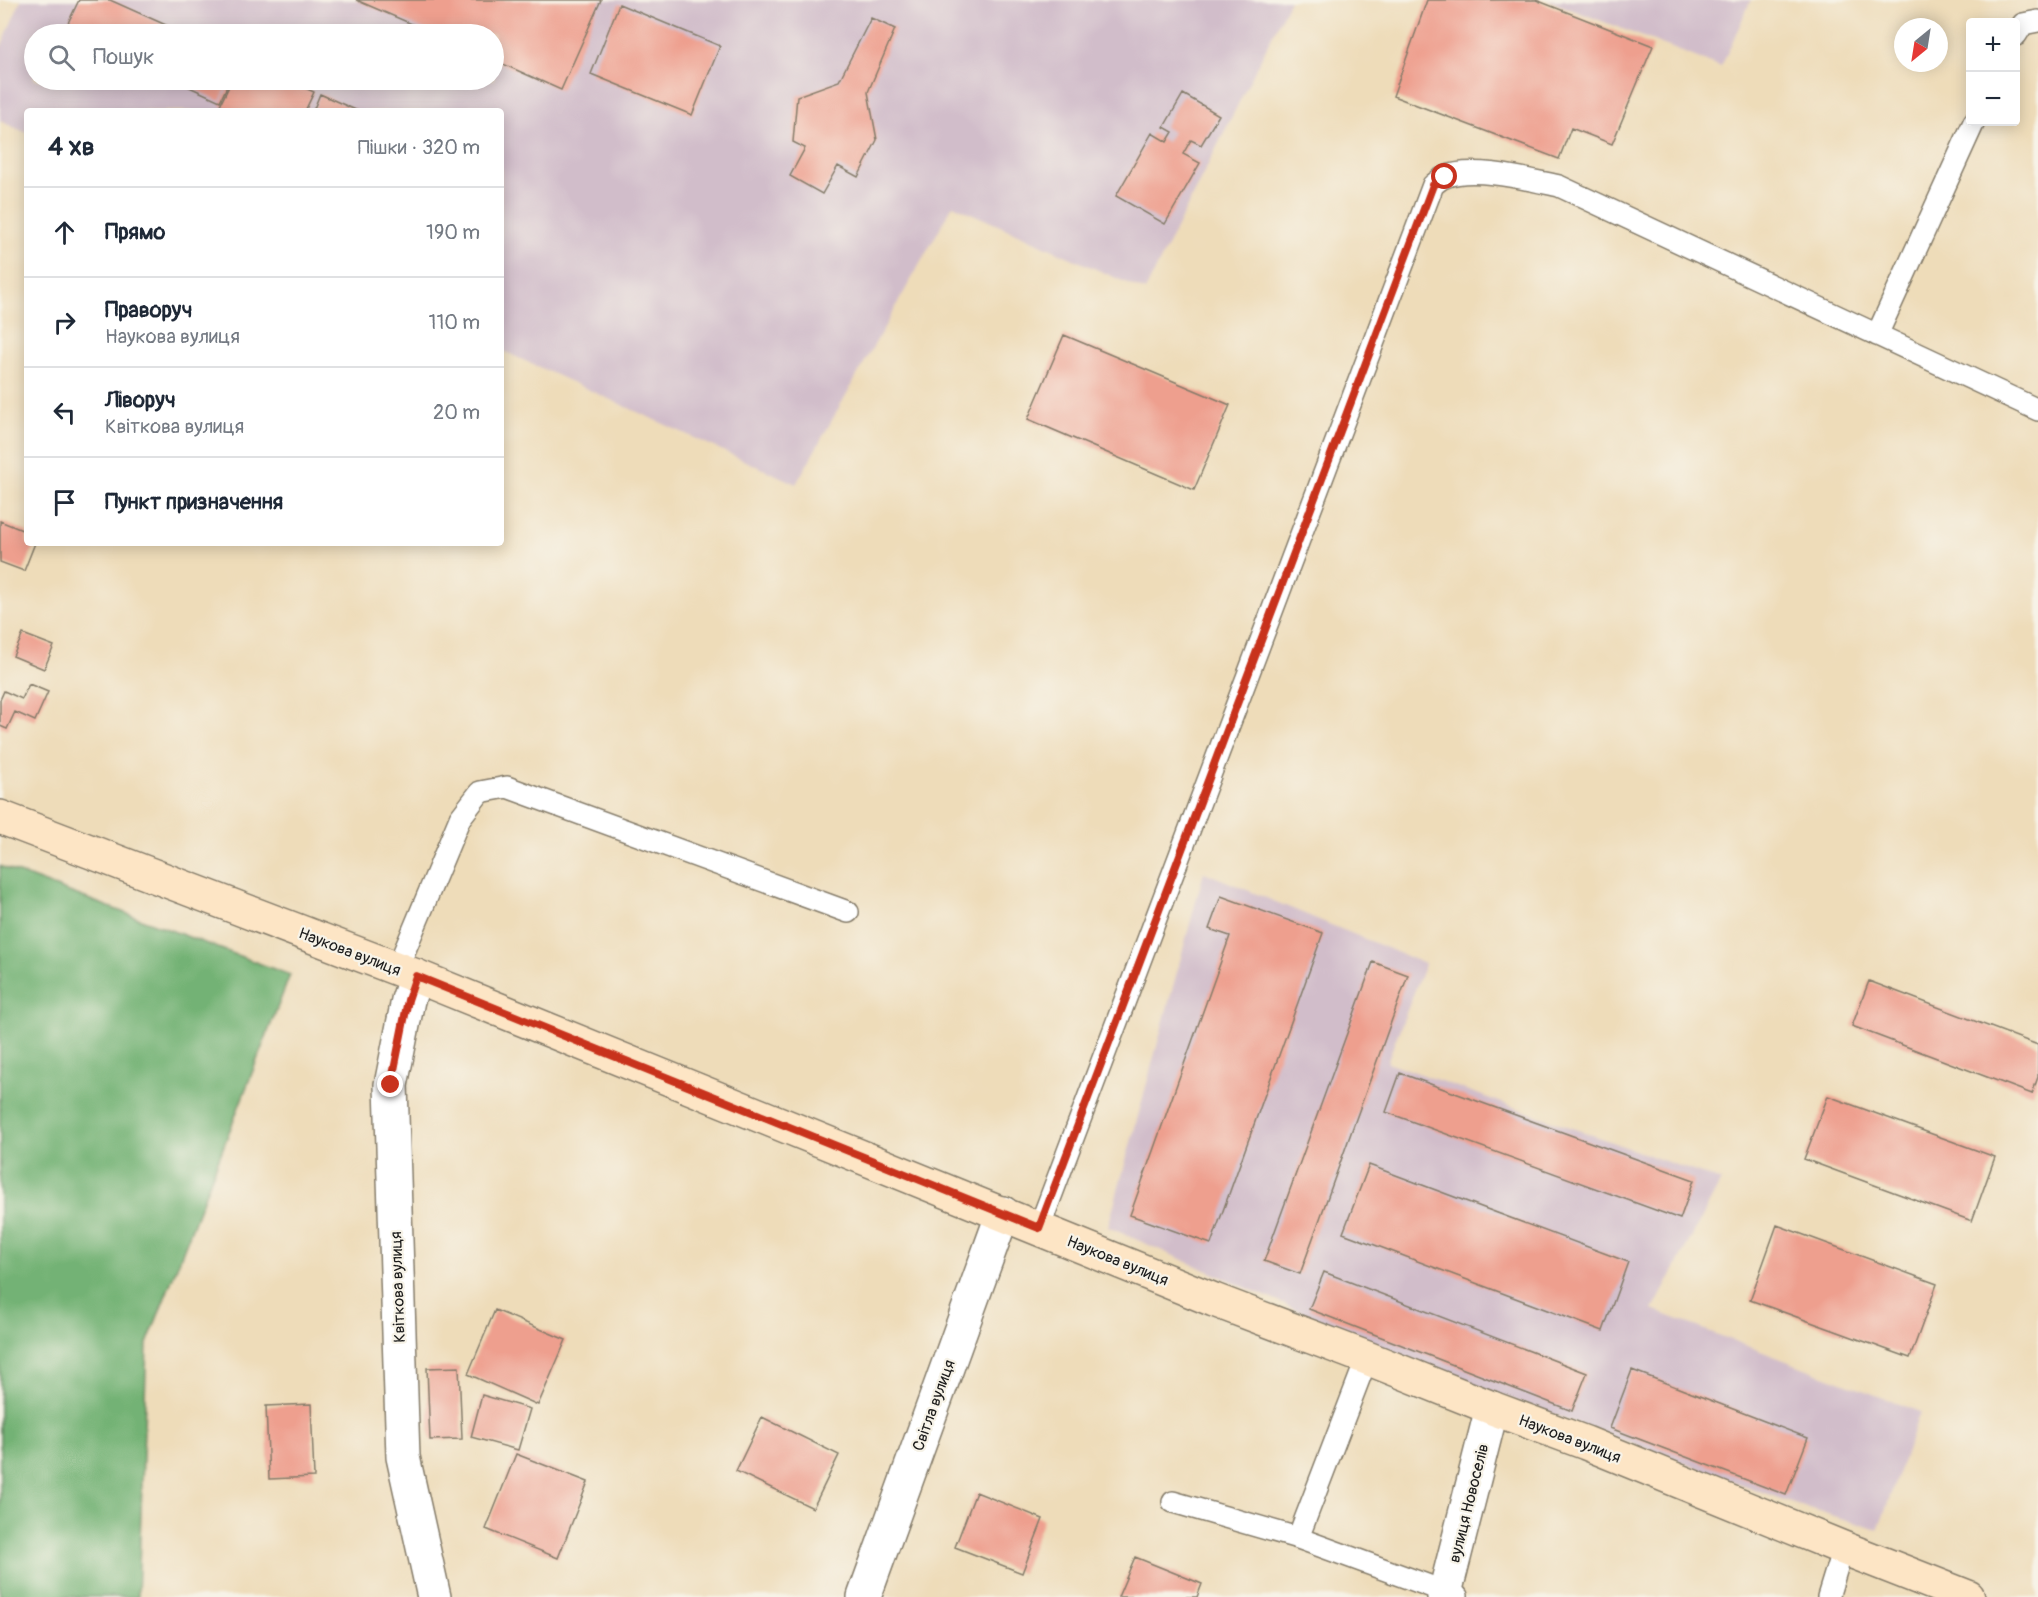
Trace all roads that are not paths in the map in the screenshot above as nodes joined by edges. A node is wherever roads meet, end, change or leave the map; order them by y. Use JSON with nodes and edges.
{"nodes":[{"id":1,"x":2038,"y":21,"type":"edge"},
{"id":2,"x":2020,"y":29,"type":"edge"},
{"id":3,"x":1972,"y":126,"type":"edge"},
{"id":4,"x":1877,"y":335,"type":"junction"},
{"id":5,"x":2038,"y":410,"type":"edge"},
{"id":6,"x":0,"y":817,"type":"edge"},
{"id":7,"x":848,"y":912,"type":"dead end"},
{"id":8,"x":406,"y":973,"type":"junction"},
{"id":9,"x":1003,"y":1213,"type":"junction"},
{"id":10,"x":1039,"y":1228,"type":"junction"},
{"id":11,"x":1367,"y":1358,"type":"junction"},
{"id":12,"x":1492,"y":1408,"type":"junction"},
{"id":13,"x":1173,"y":1502,"type":"dead end"},
{"id":14,"x":1298,"y":1538,"type":"junction"},
{"id":15,"x":1844,"y":1548,"type":"junction"},
{"id":16,"x":1449,"y":1595,"type":"edge"},
{"id":17,"x":434,"y":1597,"type":"edge"},
{"id":18,"x":864,"y":1597,"type":"edge"},
{"id":19,"x":1827,"y":1597,"type":"edge"},
{"id":20,"x":1968,"y":1597,"type":"edge"}],
"edges":[{"from":1,"to":2,"type":"lane"},
{"from":3,"to":4,"type":"lane"},
{"from":4,"to":5,"type":"lane"},
{"from":4,"to":10,"type":"lane"},
{"from":6,"to":8,"type":"street","name":"Наукова вулиця"},
{"from":7,"to":8,"type":"lane"},
{"from":8,"to":9,"type":"street","name":"Наукова вулиця"},
{"from":8,"to":17,"type":"street","name":"Квіткова вулиця"},
{"from":9,"to":10,"type":"street","name":"Наукова вулиця"},
{"from":9,"to":18,"type":"street","name":"Світла вулиця"},
{"from":10,"to":11,"type":"street","name":"Наукова вулиця"},
{"from":11,"to":12,"type":"street","name":"Наукова вулиця"},
{"from":11,"to":14,"type":"lane"},
{"from":12,"to":15,"type":"street","name":"Наукова вулиця"},
{"from":12,"to":16,"type":"street","name":"вулиця Новоселів"},
{"from":13,"to":14,"type":"lane"},
{"from":14,"to":16,"type":"lane"},
{"from":15,"to":19,"type":"lane"},
{"from":15,"to":20,"type":"street","name":"Наукова вулиця"}]}
